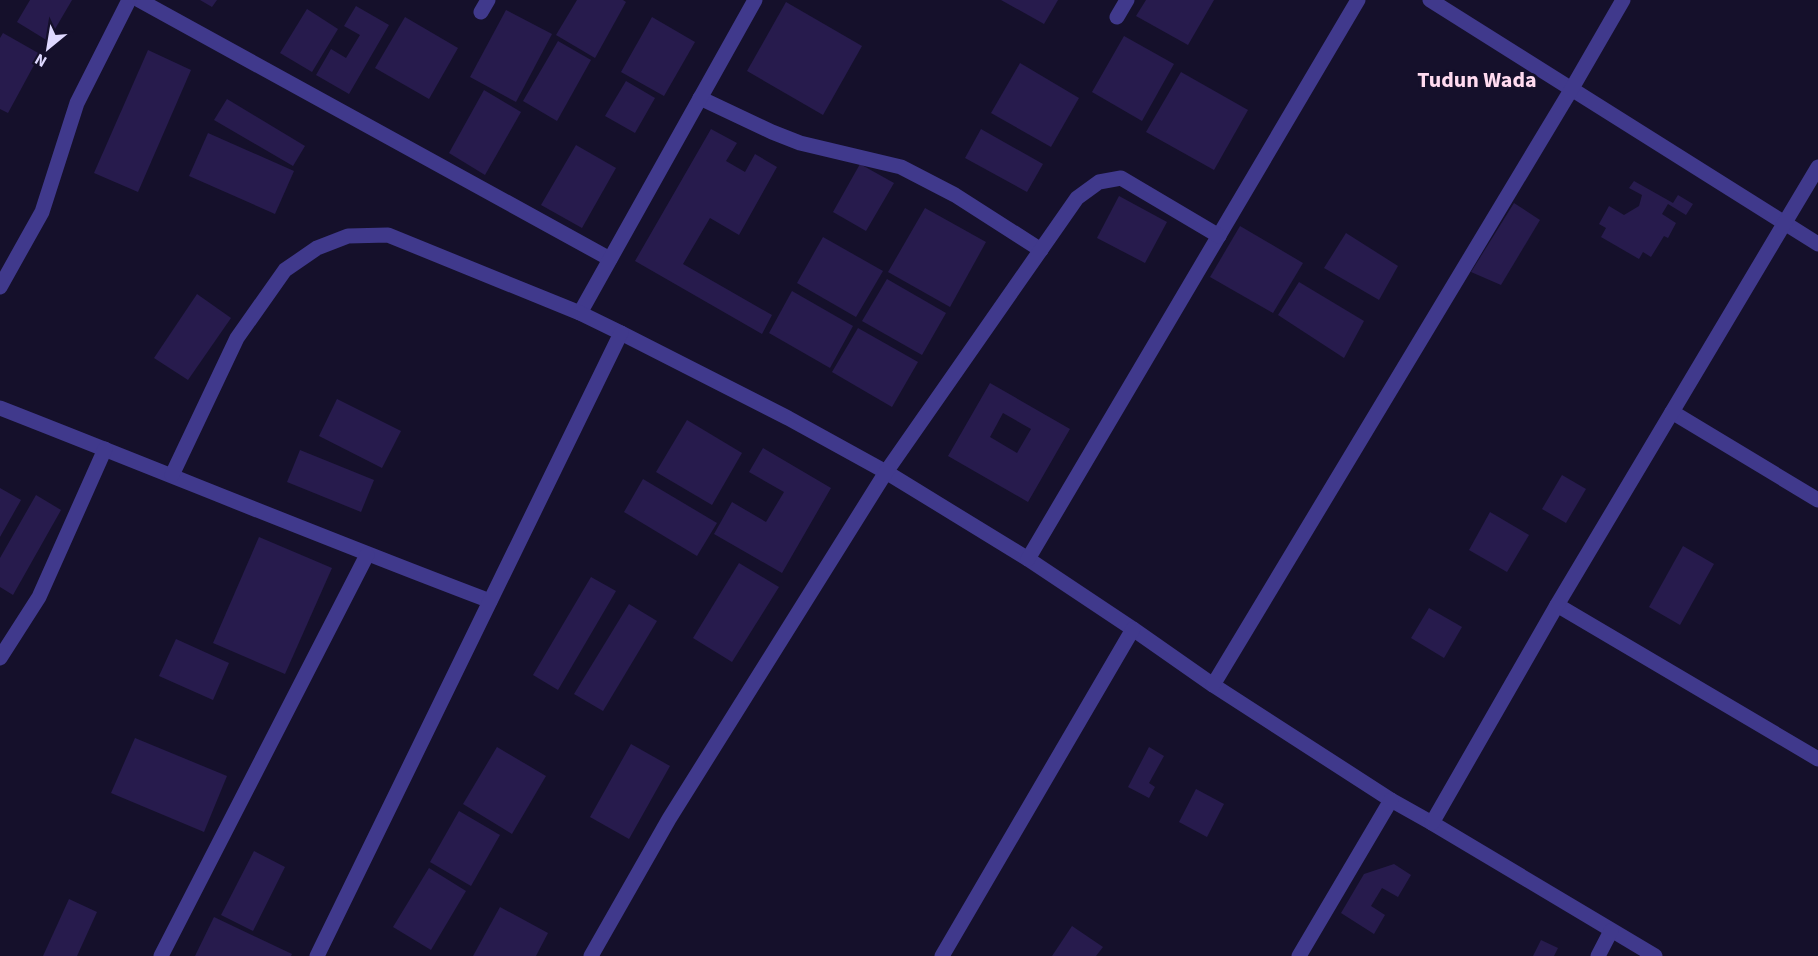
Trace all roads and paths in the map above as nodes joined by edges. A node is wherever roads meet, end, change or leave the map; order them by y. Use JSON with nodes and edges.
{"nodes":[{"id":1,"x":129,"y":0,"type":"edge"},
{"id":2,"x":139,"y":0,"type":"edge"},
{"id":3,"x":755,"y":0,"type":"edge"},
{"id":4,"x":1127,"y":0,"type":"edge"},
{"id":5,"x":1358,"y":0,"type":"edge"},
{"id":6,"x":1430,"y":0,"type":"edge"},
{"id":7,"x":1623,"y":0,"type":"edge"},
{"id":8,"x":1117,"y":17,"type":"dead end"},
{"id":9,"x":1571,"y":90,"type":"junction"},
{"id":10,"x":700,"y":98,"type":"junction"},
{"id":11,"x":1818,"y":167,"type":"edge"},
{"id":12,"x":1783,"y":224,"type":"junction"},
{"id":13,"x":1219,"y":236,"type":"junction"},
{"id":14,"x":1818,"y":244,"type":"edge"},
{"id":15,"x":1041,"y":250,"type":"junction"},
{"id":16,"x":610,"y":259,"type":"junction"},
{"id":17,"x":0,"y":287,"type":"edge"},
{"id":18,"x":580,"y":314,"type":"junction"},
{"id":19,"x":621,"y":333,"type":"junction"},
{"id":20,"x":0,"y":408,"type":"edge"},
{"id":21,"x":1672,"y":412,"type":"junction"},
{"id":22,"x":105,"y":449,"type":"junction"},
{"id":23,"x":886,"y":472,"type":"junction"},
{"id":24,"x":172,"y":475,"type":"junction"},
{"id":25,"x":1818,"y":500,"type":"edge"},
{"id":26,"x":367,"y":555,"type":"junction"},
{"id":27,"x":1028,"y":559,"type":"junction"},
{"id":28,"x":490,"y":601,"type":"junction"},
{"id":29,"x":1557,"y":605,"type":"junction"},
{"id":30,"x":1133,"y":629,"type":"junction"},
{"id":31,"x":0,"y":658,"type":"edge"},
{"id":32,"x":1213,"y":685,"type":"junction"},
{"id":33,"x":1818,"y":759,"type":"edge"},
{"id":34,"x":1391,"y":800,"type":"junction"},
{"id":35,"x":1432,"y":823,"type":"junction"},
{"id":36,"x":1611,"y":931,"type":"junction"},
{"id":37,"x":161,"y":956,"type":"edge"},
{"id":38,"x":317,"y":956,"type":"edge"},
{"id":39,"x":591,"y":956,"type":"edge"},
{"id":40,"x":942,"y":956,"type":"edge"},
{"id":41,"x":1299,"y":956,"type":"edge"},
{"id":42,"x":1598,"y":956,"type":"edge"},
{"id":43,"x":1655,"y":956,"type":"edge"}],
"edges":[{"from":1,"to":17,"type":"street"},
{"from":2,"to":16,"type":"street"},
{"from":3,"to":10,"type":"street"},
{"from":4,"to":8,"type":"street"},
{"from":5,"to":13,"type":"street"},
{"from":6,"to":9,"type":"street"},
{"from":7,"to":9,"type":"street"},
{"from":9,"to":12,"type":"street"},
{"from":9,"to":32,"type":"street"},
{"from":10,"to":15,"type":"street"},
{"from":10,"to":16,"type":"street"},
{"from":11,"to":12,"type":"street"},
{"from":12,"to":14,"type":"street"},
{"from":12,"to":21,"type":"street"},
{"from":13,"to":15,"type":"street"},
{"from":13,"to":27,"type":"street"},
{"from":15,"to":23,"type":"street"},
{"from":16,"to":18,"type":"street"},
{"from":18,"to":19,"type":"street"},
{"from":18,"to":24,"type":"street"},
{"from":19,"to":23,"type":"street"},
{"from":19,"to":28,"type":"street"},
{"from":20,"to":22,"type":"street"},
{"from":21,"to":25,"type":"street"},
{"from":21,"to":29,"type":"street"},
{"from":22,"to":24,"type":"street"},
{"from":22,"to":31,"type":"street"},
{"from":23,"to":27,"type":"street"},
{"from":23,"to":39,"type":"street"},
{"from":24,"to":26,"type":"street"},
{"from":26,"to":28,"type":"street"},
{"from":26,"to":37,"type":"street"},
{"from":27,"to":30,"type":"street"},
{"from":28,"to":38,"type":"street"},
{"from":29,"to":33,"type":"street"},
{"from":29,"to":35,"type":"street"},
{"from":30,"to":32,"type":"street"},
{"from":30,"to":40,"type":"street"},
{"from":32,"to":34,"type":"street"},
{"from":34,"to":35,"type":"street"},
{"from":34,"to":41,"type":"street"},
{"from":35,"to":36,"type":"street"},
{"from":36,"to":42,"type":"street"},
{"from":36,"to":43,"type":"street"}]}
